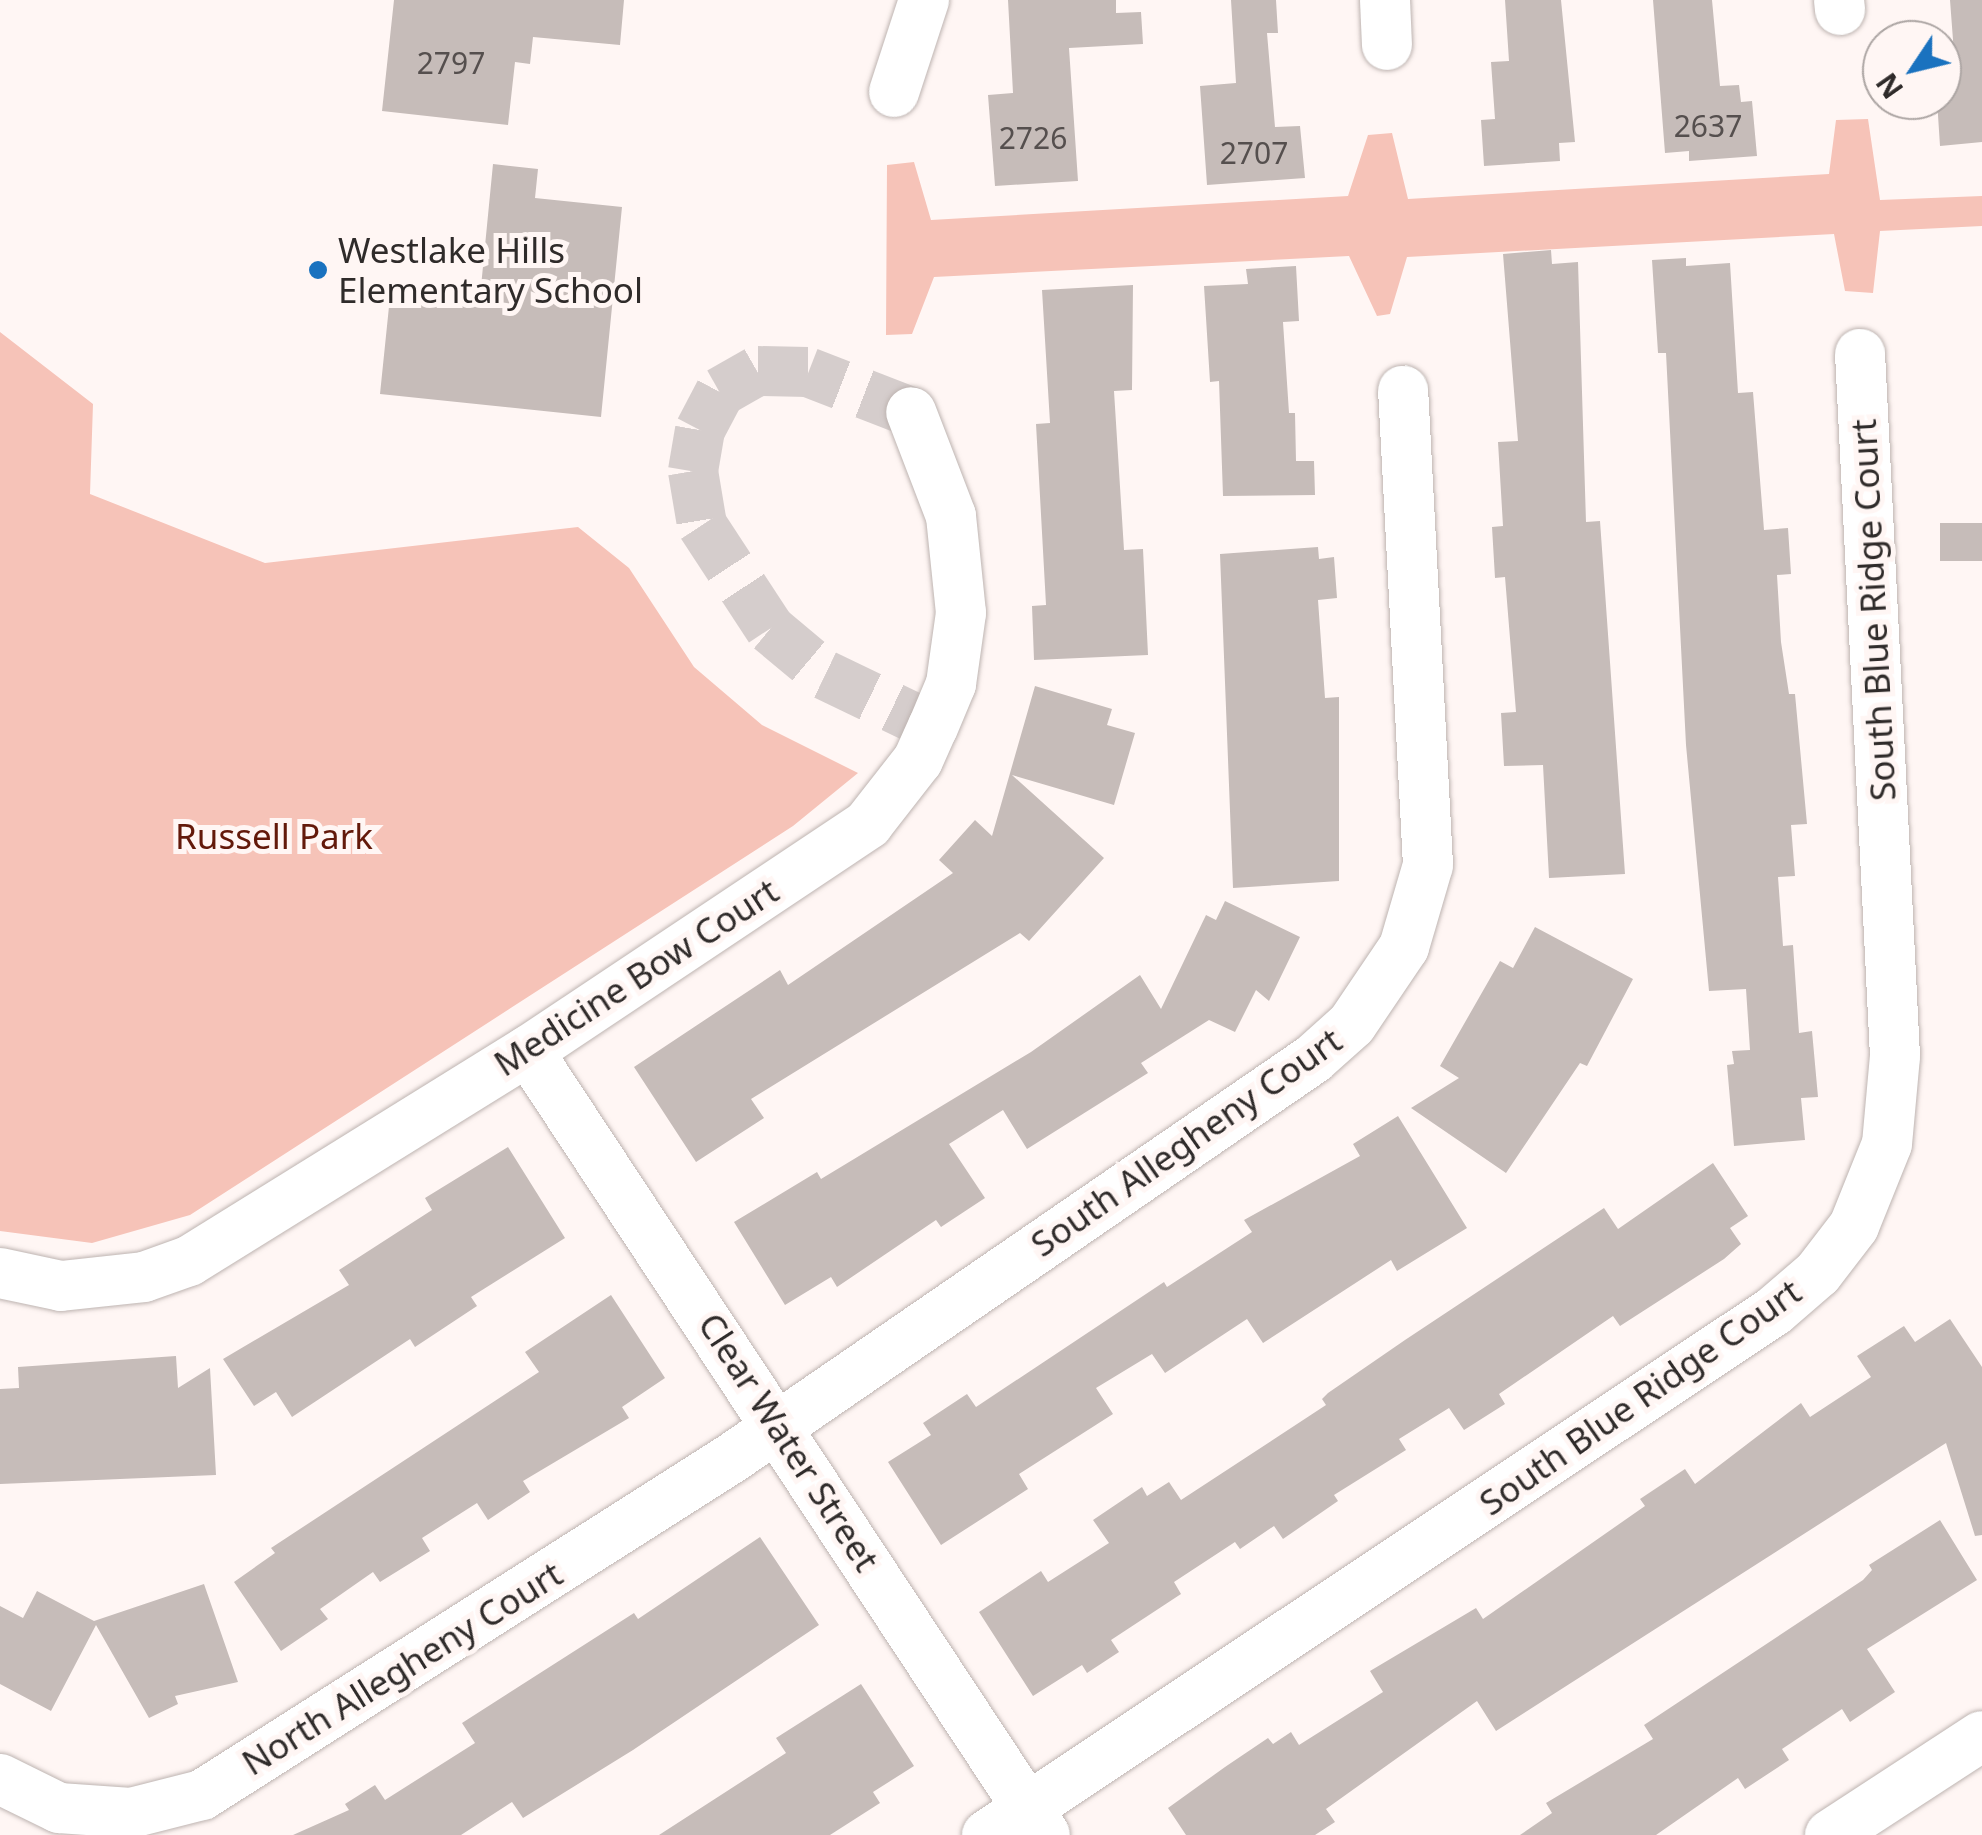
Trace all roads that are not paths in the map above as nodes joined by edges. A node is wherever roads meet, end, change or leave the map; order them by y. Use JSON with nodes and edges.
{"nodes":[{"id":1,"x":924,"y":0,"type":"edge"},
{"id":2,"x":894,"y":92,"type":"dead end"},
{"id":3,"x":1860,"y":354,"type":"dead end"},
{"id":4,"x":1403,"y":391,"type":"dead end"},
{"id":5,"x":911,"y":412,"type":"dead end"},
{"id":6,"x":528,"y":1051,"type":"junction"},
{"id":7,"x":0,"y":1273,"type":"edge"},
{"id":8,"x":779,"y":1424,"type":"junction"},
{"id":9,"x":1982,"y":1736,"type":"edge"},
{"id":10,"x":0,"y":1780,"type":"edge"},
{"id":11,"x":1037,"y":1822,"type":"edge"},
{"id":12,"x":986,"y":1835,"type":"edge"},
{"id":13,"x":1830,"y":1835,"type":"edge"}],
"edges":[{"from":1,"to":2,"type":"street"},
{"from":3,"to":11,"type":"street","name":"South Blue Ridge Court"},
{"from":4,"to":8,"type":"street","name":"South Allegheny Court"},
{"from":5,"to":6,"type":"street","name":"Medicine Bow Court"},
{"from":6,"to":7,"type":"street","name":"Medicine Bow Court"},
{"from":6,"to":8,"type":"street","name":"Clear Water Street"},
{"from":8,"to":10,"type":"street","name":"North Allegheny Court"},
{"from":8,"to":11,"type":"street","name":"Clear Water Street"},
{"from":9,"to":13,"type":"street"},
{"from":11,"to":12,"type":"street","name":"South Blue Ridge Court"}]}
